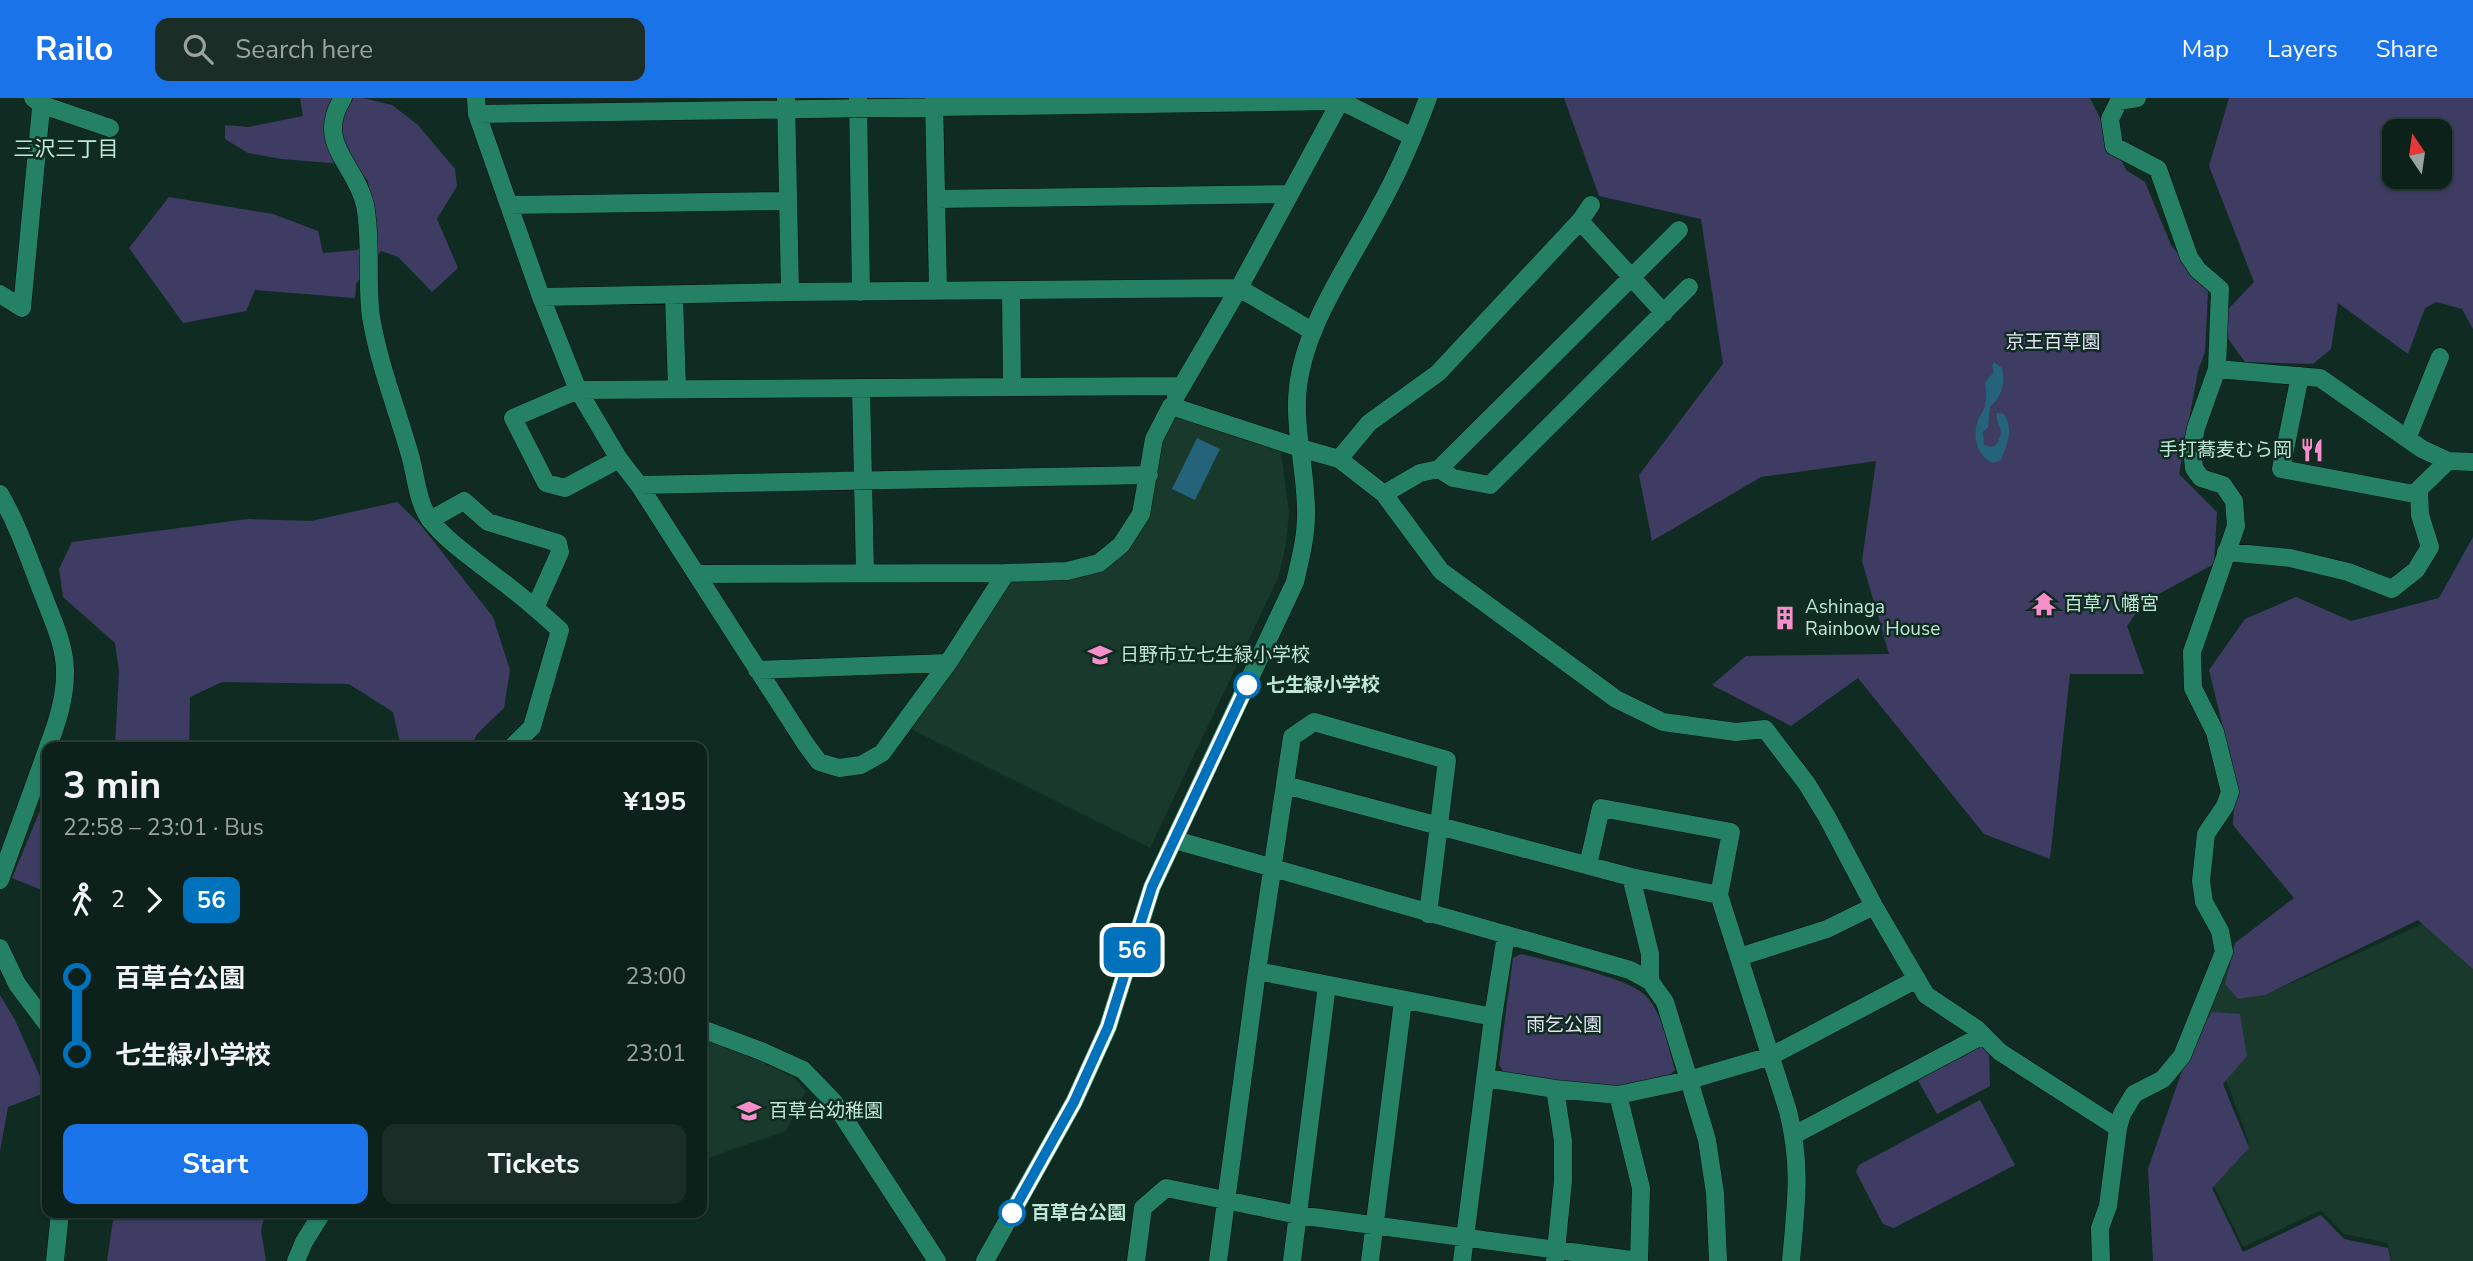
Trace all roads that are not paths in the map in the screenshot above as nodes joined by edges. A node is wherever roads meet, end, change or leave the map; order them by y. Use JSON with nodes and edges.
{"nodes":[{"id":1,"x":343,"y":98,"type":"edge"},
{"id":2,"x":1429,"y":98,"type":"edge"},
{"id":3,"x":2137,"y":98,"type":"edge"},
{"id":4,"x":1342,"y":99,"type":"edge"},
{"id":5,"x":38,"y":100,"type":"edge"},
{"id":6,"x":1158,"y":101,"type":"edge"},
{"id":7,"x":858,"y":102,"type":"edge"},
{"id":8,"x":934,"y":102,"type":"edge"},
{"id":9,"x":786,"y":103,"type":"edge"},
{"id":10,"x":477,"y":106,"type":"edge"},
{"id":11,"x":110,"y":128,"type":"dead end"},
{"id":12,"x":1413,"y":138,"type":"junction"},
{"id":13,"x":1290,"y":194,"type":"junction"},
{"id":14,"x":937,"y":199,"type":"junction"},
{"id":15,"x":788,"y":201,"type":"junction"},
{"id":16,"x":509,"y":205,"type":"junction"},
{"id":17,"x":1591,"y":205,"type":"dead end"},
{"id":18,"x":1580,"y":221,"type":"junction"},
{"id":19,"x":1679,"y":230,"type":"dead end"},
{"id":20,"x":1633,"y":277,"type":"junction"},
{"id":21,"x":1689,"y":287,"type":"dead end"},
{"id":22,"x":1239,"y":288,"type":"junction"},
{"id":23,"x":938,"y":291,"type":"junction"},
{"id":24,"x":1011,"y":291,"type":"junction"},
{"id":25,"x":790,"y":292,"type":"junction"},
{"id":26,"x":861,"y":292,"type":"junction"},
{"id":27,"x":0,"y":294,"type":"edge"},
{"id":28,"x":674,"y":295,"type":"junction"},
{"id":29,"x":541,"y":298,"type":"junction"},
{"id":30,"x":1664,"y":313,"type":"junction"},
{"id":31,"x":1312,"y":331,"type":"junction"},
{"id":32,"x":2440,"y":357,"type":"dead end"},
{"id":33,"x":2217,"y":369,"type":"junction"},
{"id":34,"x":2300,"y":376,"type":"junction"},
{"id":35,"x":1181,"y":386,"type":"junction"},
{"id":36,"x":1013,"y":387,"type":"junction"},
{"id":37,"x":861,"y":388,"type":"junction"},
{"id":38,"x":677,"y":389,"type":"junction"},
{"id":39,"x":578,"y":390,"type":"junction"},
{"id":40,"x":1171,"y":406,"type":"junction"},
{"id":41,"x":2407,"y":439,"type":"junction"},
{"id":42,"x":1300,"y":448,"type":"junction"},
{"id":43,"x":1339,"y":458,"type":"junction"},
{"id":44,"x":619,"y":459,"type":"junction"},
{"id":45,"x":2448,"y":461,"type":"junction"},
{"id":46,"x":2473,"y":462,"type":"edge"},
{"id":47,"x":1439,"y":469,"type":"junction"},
{"id":48,"x":1149,"y":475,"type":"junction"},
{"id":49,"x":863,"y":480,"type":"junction"},
{"id":50,"x":639,"y":485,"type":"junction"},
{"id":51,"x":2419,"y":489,"type":"junction"},
{"id":52,"x":0,"y":494,"type":"edge"},
{"id":53,"x":1384,"y":494,"type":"junction"},
{"id":54,"x":430,"y":520,"type":"junction"},
{"id":55,"x":2226,"y":552,"type":"junction"},
{"id":56,"x":865,"y":573,"type":"junction"},
{"id":57,"x":1006,"y":573,"type":"junction"},
{"id":58,"x":696,"y":574,"type":"junction"},
{"id":59,"x":535,"y":608,"type":"junction"},
{"id":60,"x":948,"y":663,"type":"junction"},
{"id":61,"x":757,"y":670,"type":"junction"},
{"id":62,"x":50,"y":742,"type":"edge"},
{"id":63,"x":517,"y":742,"type":"edge"},
{"id":64,"x":42,"y":764,"type":"edge"},
{"id":65,"x":1285,"y":785,"type":"junction"},
{"id":66,"x":1439,"y":826,"type":"junction"},
{"id":67,"x":1175,"y":841,"type":"junction"},
{"id":68,"x":1588,"y":864,"type":"junction"},
{"id":69,"x":1272,"y":867,"type":"junction"},
{"id":70,"x":1631,"y":877,"type":"junction"},
{"id":71,"x":0,"y":880,"type":"edge"},
{"id":72,"x":1719,"y":895,"type":"junction"},
{"id":73,"x":1874,"y":906,"type":"junction"},
{"id":74,"x":1428,"y":914,"type":"junction"},
{"id":75,"x":1506,"y":935,"type":"junction"},
{"id":76,"x":0,"y":948,"type":"edge"},
{"id":77,"x":1740,"y":957,"type":"junction"},
{"id":78,"x":1257,"y":971,"type":"junction"},
{"id":79,"x":1917,"y":979,"type":"junction"},
{"id":80,"x":1650,"y":981,"type":"junction"},
{"id":81,"x":1326,"y":985,"type":"junction"},
{"id":82,"x":1403,"y":1001,"type":"junction"},
{"id":83,"x":1493,"y":1017,"type":"junction"},
{"id":84,"x":42,"y":1018,"type":"edge"},
{"id":85,"x":707,"y":1031,"type":"edge"},
{"id":86,"x":1983,"y":1035,"type":"junction"},
{"id":87,"x":1771,"y":1056,"type":"junction"},
{"id":88,"x":1486,"y":1078,"type":"junction"},
{"id":89,"x":1689,"y":1080,"type":"junction"},
{"id":90,"x":1555,"y":1089,"type":"junction"},
{"id":91,"x":1618,"y":1095,"type":"junction"},
{"id":92,"x":2118,"y":1128,"type":"junction"},
{"id":93,"x":1794,"y":1135,"type":"junction"},
{"id":94,"x":1226,"y":1199,"type":"junction"},
{"id":95,"x":1298,"y":1215,"type":"junction"},
{"id":96,"x":59,"y":1218,"type":"edge"},
{"id":97,"x":319,"y":1218,"type":"edge"},
{"id":98,"x":1374,"y":1225,"type":"junction"},
{"id":99,"x":1465,"y":1238,"type":"junction"},
{"id":100,"x":1556,"y":1255,"type":"edge"},
{"id":101,"x":55,"y":1261,"type":"edge"},
{"id":102,"x":296,"y":1261,"type":"edge"},
{"id":103,"x":937,"y":1261,"type":"edge"},
{"id":104,"x":985,"y":1261,"type":"edge"},
{"id":105,"x":1136,"y":1261,"type":"edge"},
{"id":106,"x":1218,"y":1261,"type":"edge"},
{"id":107,"x":1292,"y":1261,"type":"edge"},
{"id":108,"x":1370,"y":1261,"type":"edge"},
{"id":109,"x":1462,"y":1261,"type":"edge"},
{"id":110,"x":1639,"y":1261,"type":"edge"},
{"id":111,"x":1718,"y":1261,"type":"edge"},
{"id":112,"x":1791,"y":1261,"type":"edge"},
{"id":113,"x":2101,"y":1261,"type":"edge"}],
"edges":[{"from":1,"to":54,"type":"street"},
{"from":2,"to":12,"type":"street"},
{"from":3,"to":33,"type":"street"},
{"from":4,"to":6,"type":"street"},
{"from":4,"to":12,"type":"street"},
{"from":4,"to":13,"type":"street"},
{"from":5,"to":11,"type":"street"},
{"from":5,"to":27,"type":"street"},
{"from":6,"to":8,"type":"street"},
{"from":7,"to":8,"type":"street"},
{"from":7,"to":9,"type":"street"},
{"from":7,"to":26,"type":"street"},
{"from":8,"to":14,"type":"street"},
{"from":9,"to":10,"type":"street"},
{"from":9,"to":15,"type":"street"},
{"from":10,"to":16,"type":"street"},
{"from":12,"to":31,"type":"street"},
{"from":13,"to":14,"type":"street"},
{"from":13,"to":22,"type":"street"},
{"from":14,"to":23,"type":"street"},
{"from":15,"to":16,"type":"street"},
{"from":15,"to":25,"type":"street"},
{"from":16,"to":29,"type":"street"},
{"from":17,"to":18,"type":"street"},
{"from":18,"to":20,"type":"street"},
{"from":18,"to":43,"type":"street"},
{"from":19,"to":20,"type":"street"},
{"from":20,"to":30,"type":"street"},
{"from":20,"to":47,"type":"street"},
{"from":21,"to":30,"type":"street"},
{"from":22,"to":24,"type":"street"},
{"from":22,"to":31,"type":"street"},
{"from":22,"to":35,"type":"street"},
{"from":23,"to":24,"type":"street"},
{"from":23,"to":26,"type":"street"},
{"from":24,"to":36,"type":"street"},
{"from":25,"to":26,"type":"street"},
{"from":25,"to":28,"type":"street"},
{"from":28,"to":29,"type":"street"},
{"from":28,"to":38,"type":"street"},
{"from":29,"to":39,"type":"street"},
{"from":30,"to":47,"type":"street"},
{"from":31,"to":42,"type":"street"},
{"from":32,"to":41,"type":"street"},
{"from":33,"to":34,"type":"street"},
{"from":33,"to":55,"type":"street"},
{"from":34,"to":41,"type":"street"},
{"from":34,"to":51,"type":"street"},
{"from":35,"to":36,"type":"street"},
{"from":35,"to":40,"type":"street"},
{"from":36,"to":37,"type":"street"},
{"from":37,"to":38,"type":"street"},
{"from":37,"to":49,"type":"street"},
{"from":38,"to":39,"type":"street"},
{"from":39,"to":44,"type":"street"},
{"from":39,"to":44,"type":"street"},
{"from":40,"to":42,"type":"street"},
{"from":40,"to":48,"type":"street"},
{"from":41,"to":45,"type":"street"},
{"from":42,"to":43,"type":"street"},
{"from":42,"to":67,"type":"street"},
{"from":43,"to":53,"type":"street"},
{"from":44,"to":50,"type":"street"},
{"from":45,"to":46,"type":"street"},
{"from":45,"to":51,"type":"street"},
{"from":47,"to":53,"type":"street"},
{"from":48,"to":49,"type":"street"},
{"from":48,"to":57,"type":"street"},
{"from":49,"to":50,"type":"street"},
{"from":49,"to":56,"type":"street"},
{"from":50,"to":58,"type":"street"},
{"from":51,"to":55,"type":"street"},
{"from":52,"to":62,"type":"street"},
{"from":53,"to":73,"type":"street"},
{"from":54,"to":59,"type":"street"},
{"from":54,"to":59,"type":"street"},
{"from":55,"to":92,"type":"street"},
{"from":56,"to":57,"type":"street"},
{"from":56,"to":58,"type":"street"},
{"from":57,"to":60,"type":"street"},
{"from":58,"to":61,"type":"street"},
{"from":59,"to":63,"type":"street"},
{"from":60,"to":61,"type":"street"},
{"from":60,"to":61,"type":"street"},
{"from":64,"to":71,"type":"street"},
{"from":65,"to":66,"type":"street"},
{"from":65,"to":66,"type":"street"},
{"from":65,"to":69,"type":"street"},
{"from":66,"to":68,"type":"street"},
{"from":66,"to":74,"type":"street"},
{"from":67,"to":69,"type":"street"},
{"from":67,"to":104,"type":"street"},
{"from":68,"to":70,"type":"street"},
{"from":68,"to":72,"type":"street"},
{"from":69,"to":74,"type":"street"},
{"from":69,"to":78,"type":"street"},
{"from":70,"to":72,"type":"street"},
{"from":70,"to":80,"type":"street"},
{"from":72,"to":77,"type":"street"},
{"from":73,"to":77,"type":"street"},
{"from":73,"to":79,"type":"street"},
{"from":74,"to":75,"type":"street"},
{"from":75,"to":80,"type":"street"},
{"from":75,"to":83,"type":"street"},
{"from":76,"to":84,"type":"street"},
{"from":77,"to":87,"type":"street"},
{"from":78,"to":81,"type":"street"},
{"from":78,"to":94,"type":"street"},
{"from":79,"to":86,"type":"street"},
{"from":79,"to":87,"type":"street"},
{"from":80,"to":89,"type":"street"},
{"from":81,"to":82,"type":"street"},
{"from":81,"to":95,"type":"street"},
{"from":82,"to":83,"type":"street"},
{"from":82,"to":98,"type":"street"},
{"from":83,"to":88,"type":"street"},
{"from":85,"to":103,"type":"street"},
{"from":86,"to":92,"type":"street"},
{"from":86,"to":93,"type":"street"},
{"from":87,"to":89,"type":"street"},
{"from":87,"to":93,"type":"street"},
{"from":88,"to":90,"type":"street"},
{"from":88,"to":99,"type":"street"},
{"from":89,"to":91,"type":"street"},
{"from":89,"to":111,"type":"street"},
{"from":90,"to":91,"type":"street"},
{"from":90,"to":100,"type":"street"},
{"from":91,"to":110,"type":"street"},
{"from":92,"to":113,"type":"street"},
{"from":93,"to":112,"type":"street"},
{"from":94,"to":95,"type":"street"},
{"from":94,"to":105,"type":"street"},
{"from":94,"to":106,"type":"street"},
{"from":95,"to":98,"type":"street"},
{"from":95,"to":107,"type":"street"},
{"from":96,"to":101,"type":"street"},
{"from":97,"to":102,"type":"street"},
{"from":98,"to":99,"type":"street"},
{"from":98,"to":108,"type":"street"},
{"from":99,"to":100,"type":"street"},
{"from":99,"to":109,"type":"street"},
{"from":100,"to":110,"type":"street"}]}
